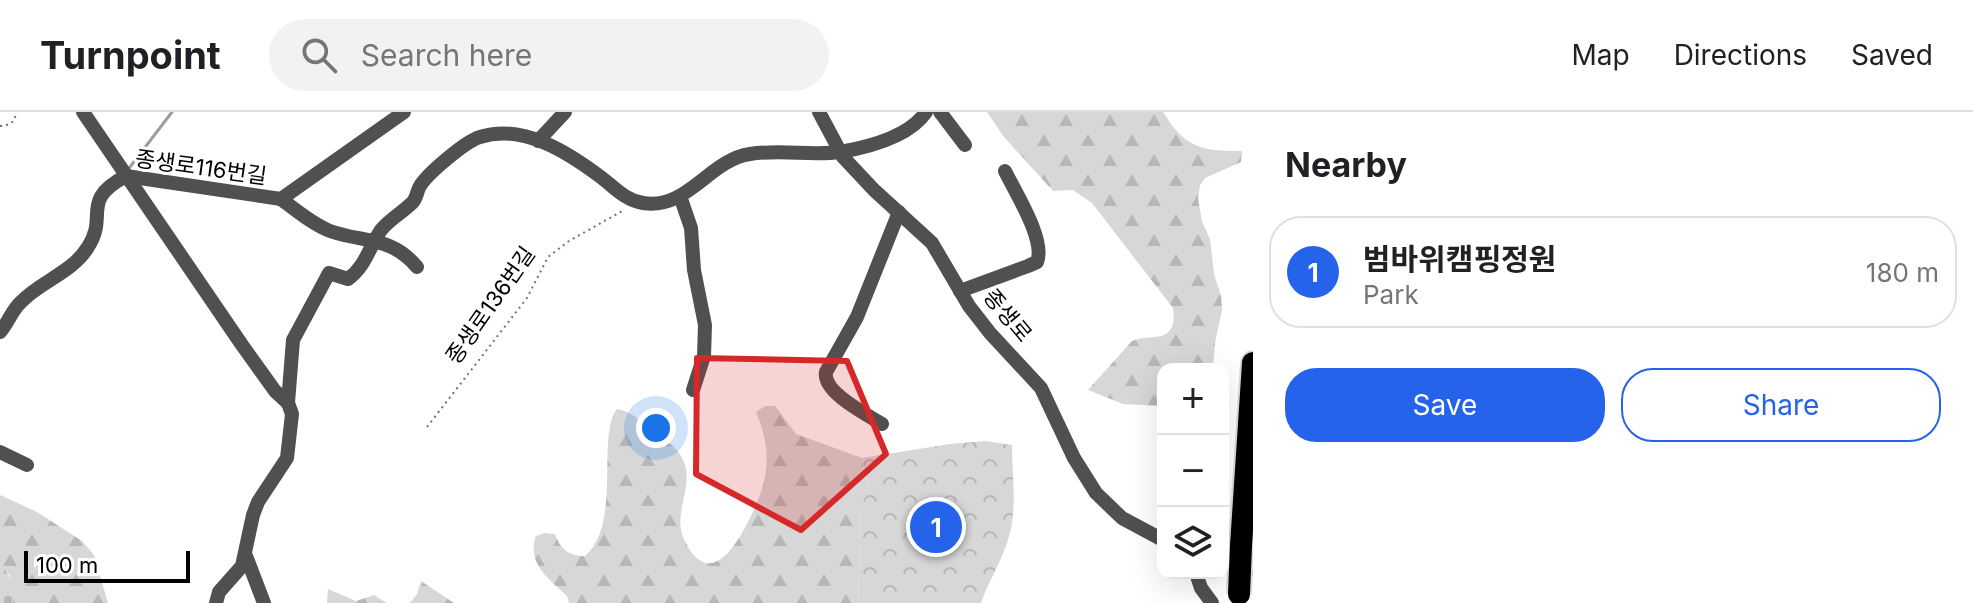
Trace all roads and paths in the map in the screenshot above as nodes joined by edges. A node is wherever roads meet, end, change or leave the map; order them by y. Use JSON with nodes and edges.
{"nodes":[{"id":1,"x":16,"y":112,"type":"edge"},
{"id":2,"x":83,"y":112,"type":"edge"},
{"id":3,"x":404,"y":112,"type":"edge"},
{"id":4,"x":565,"y":112,"type":"edge"},
{"id":5,"x":819,"y":112,"type":"edge"},
{"id":6,"x":926,"y":112,"type":"edge"},
{"id":7,"x":940,"y":112,"type":"edge"},
{"id":8,"x":0,"y":126,"type":"edge"},
{"id":9,"x":538,"y":141,"type":"junction"},
{"id":10,"x":965,"y":145,"type":"dead end"},
{"id":11,"x":840,"y":152,"type":"junction"},
{"id":12,"x":1005,"y":171,"type":"dead end"},
{"id":13,"x":126,"y":176,"type":"junction"},
{"id":14,"x":680,"y":196,"type":"junction"},
{"id":15,"x":281,"y":199,"type":"junction"},
{"id":16,"x":644,"y":203,"type":"junction"},
{"id":17,"x":899,"y":212,"type":"junction"},
{"id":18,"x":376,"y":240,"type":"junction"},
{"id":19,"x":417,"y":267,"type":"dead end"},
{"id":20,"x":960,"y":291,"type":"junction"},
{"id":21,"x":0,"y":332,"type":"edge"},
{"id":22,"x":1253,"y":363,"type":"edge"},
{"id":23,"x":693,"y":390,"type":"dead end"},
{"id":24,"x":288,"y":403,"type":"junction"},
{"id":25,"x":882,"y":424,"type":"dead end"},
{"id":26,"x":427,"y":427,"type":"dead end"},
{"id":27,"x":0,"y":452,"type":"edge"},
{"id":28,"x":27,"y":465,"type":"dead end"},
{"id":29,"x":1157,"y":537,"type":"edge"},
{"id":30,"x":246,"y":556,"type":"junction"},
{"id":31,"x":1229,"y":562,"type":"edge"},
{"id":32,"x":1253,"y":568,"type":"edge"},
{"id":33,"x":1198,"y":579,"type":"edge"},
{"id":34,"x":1239,"y":598,"type":"edge"},
{"id":35,"x":216,"y":603,"type":"edge"},
{"id":36,"x":264,"y":603,"type":"edge"},
{"id":37,"x":1212,"y":603,"type":"edge"}],
"edges":[{"from":1,"to":8,"type":"path"},
{"from":2,"to":13,"type":"street"},
{"from":3,"to":15,"type":"street","name":"종생로116번길"},
{"from":4,"to":9,"type":"street"},
{"from":5,"to":11,"type":"street","name":"종생로"},
{"from":6,"to":11,"type":"street"},
{"from":7,"to":10,"type":"street"},
{"from":9,"to":16,"type":"street"},
{"from":9,"to":18,"type":"street"},
{"from":11,"to":14,"type":"street"},
{"from":11,"to":17,"type":"street","name":"종생로"},
{"from":12,"to":20,"type":"street"},
{"from":13,"to":15,"type":"street","name":"종생로116번길"},
{"from":13,"to":21,"type":"street","name":"종생로116번길"},
{"from":13,"to":24,"type":"street"},
{"from":14,"to":16,"type":"street"},
{"from":14,"to":23,"type":"street"},
{"from":15,"to":18,"type":"street"},
{"from":16,"to":26,"type":"path","name":"종생로136번길"},
{"from":17,"to":20,"type":"street","name":"종생로"},
{"from":17,"to":25,"type":"street"},
{"from":18,"to":19,"type":"street"},
{"from":18,"to":24,"type":"street"},
{"from":20,"to":29,"type":"street","name":"종생로"},
{"from":22,"to":34,"type":"highway","bridge":true},
{"from":24,"to":30,"type":"street"},
{"from":27,"to":28,"type":"street"},
{"from":30,"to":35,"type":"street"},
{"from":30,"to":36,"type":"street"},
{"from":31,"to":32,"type":"street"},
{"from":33,"to":37,"type":"street"}]}
